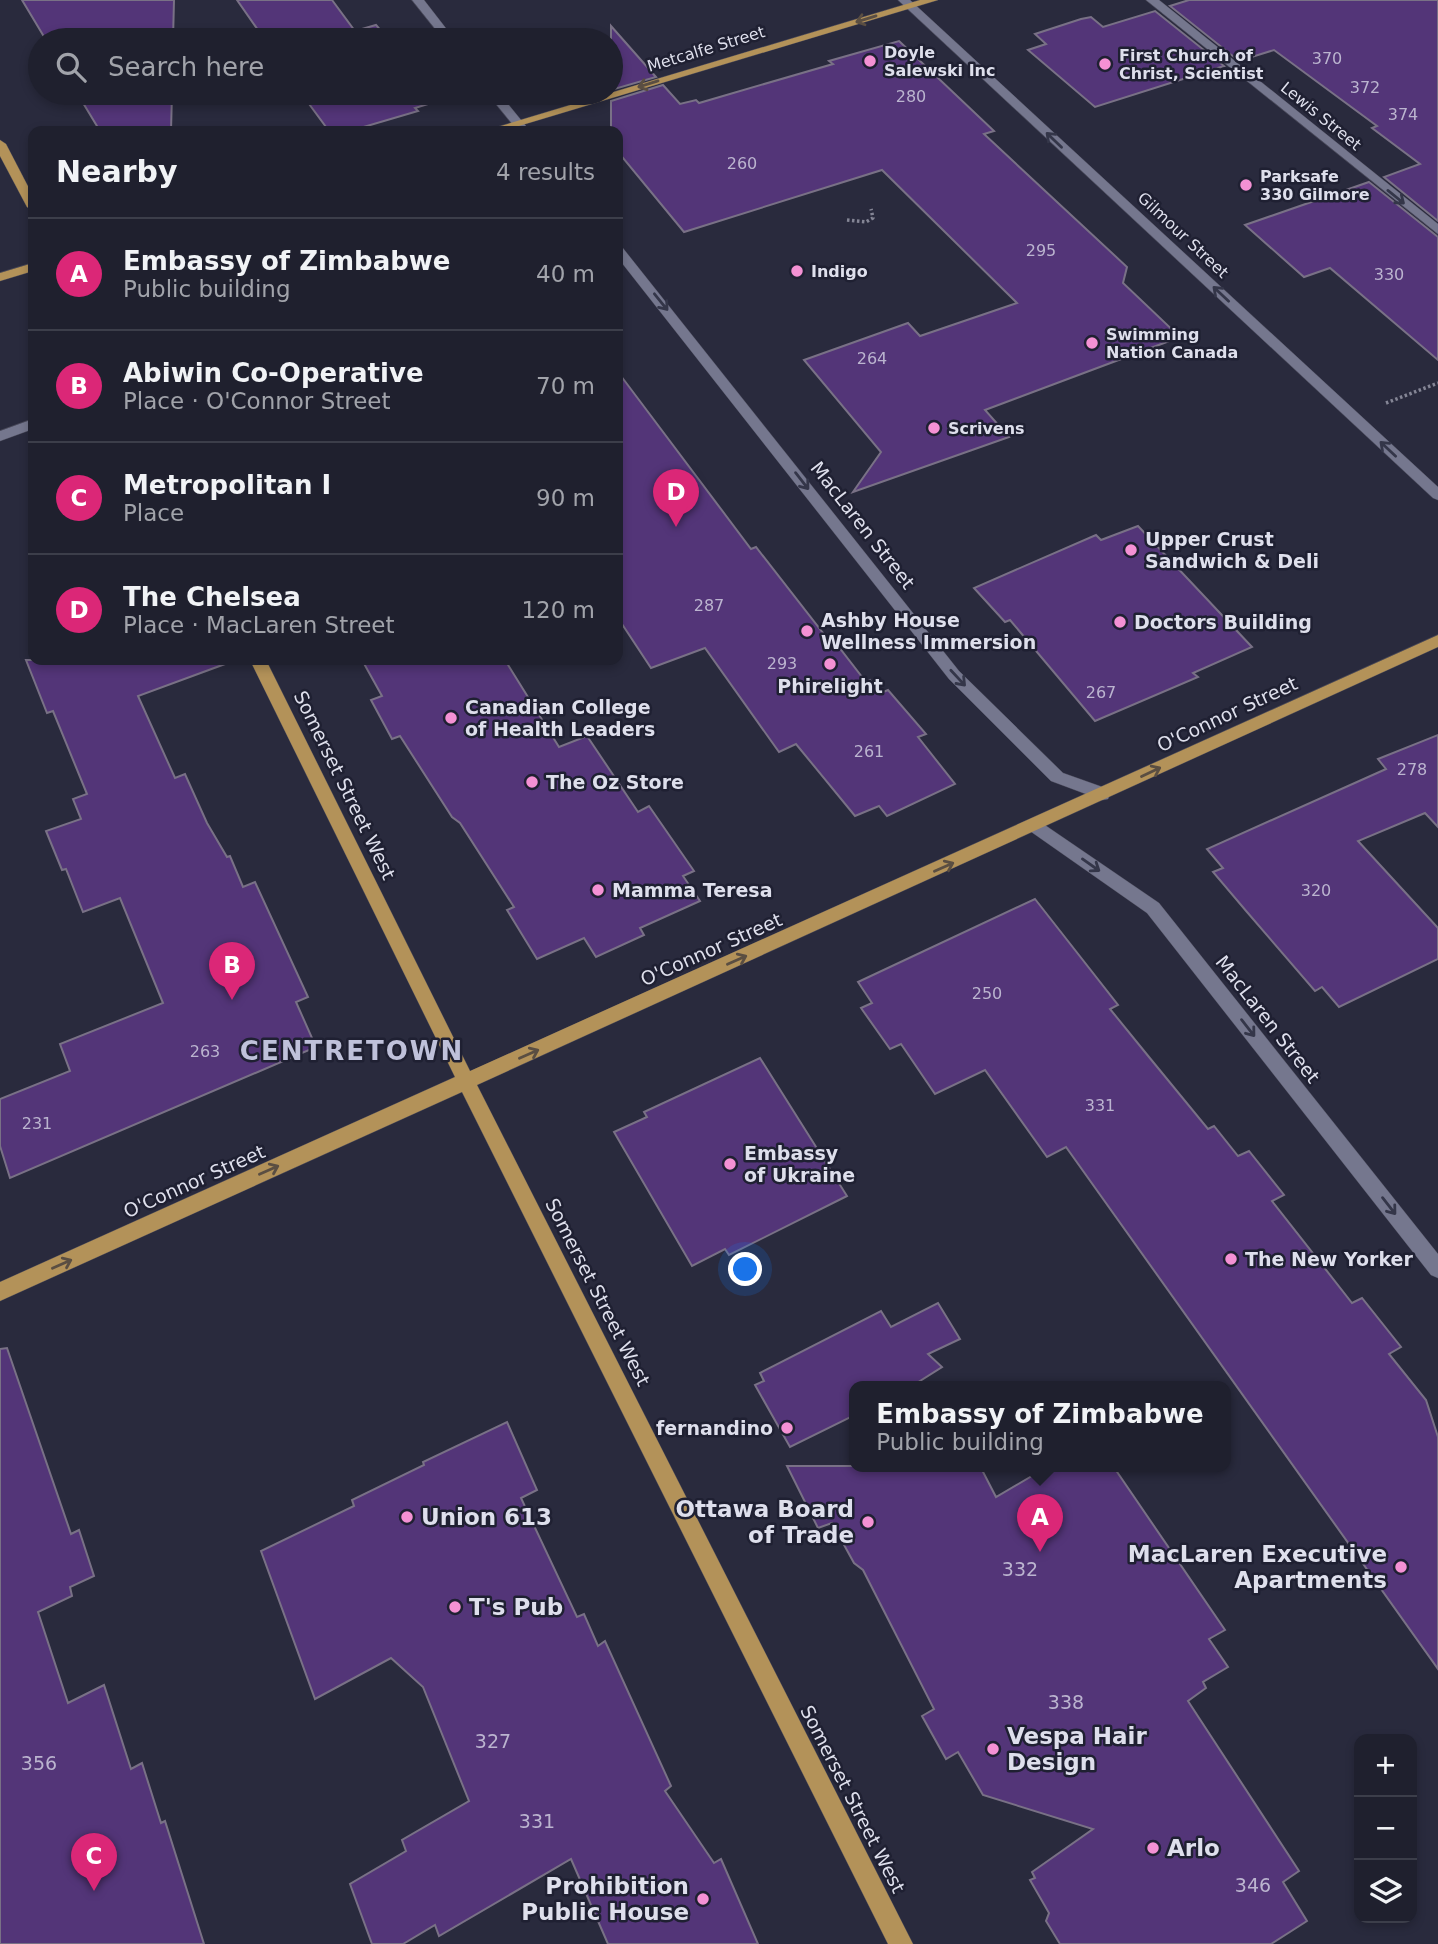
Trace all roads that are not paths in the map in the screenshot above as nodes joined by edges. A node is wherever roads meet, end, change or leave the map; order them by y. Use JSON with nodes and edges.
{"nodes":[{"id":1,"x":418,"y":0,"type":"edge"},
{"id":2,"x":932,"y":0,"type":"edge"},
{"id":3,"x":1152,"y":0,"type":"edge"},
{"id":4,"x":907,"y":3,"type":"edge"},
{"id":5,"x":440,"y":28,"type":"edge"},
{"id":6,"x":623,"y":94,"type":"edge"},
{"id":7,"x":503,"y":105,"type":"edge"},
{"id":8,"x":589,"y":105,"type":"edge"},
{"id":9,"x":520,"y":126,"type":"edge"},
{"id":10,"x":524,"y":126,"type":"edge"},
{"id":11,"x":0,"y":144,"type":"edge"},
{"id":12,"x":28,"y":197,"type":"edge"},
{"id":13,"x":1438,"y":230,"type":"edge"},
{"id":14,"x":623,"y":256,"type":"edge"},
{"id":15,"x":28,"y":269,"type":"edge"},
{"id":16,"x":0,"y":277,"type":"edge"},
{"id":17,"x":28,"y":426,"type":"edge"},
{"id":18,"x":0,"y":436,"type":"edge"},
{"id":19,"x":1438,"y":495,"type":"edge"},
{"id":20,"x":1438,"y":641,"type":"edge"},
{"id":21,"x":260,"y":665,"type":"edge"},
{"id":22,"x":1102,"y":794,"type":"junction"},
{"id":23,"x":1036,"y":826,"type":"junction"},
{"id":24,"x":467,"y":1081,"type":"junction"},
{"id":25,"x":1438,"y":1269,"type":"edge"},
{"id":26,"x":0,"y":1292,"type":"edge"},
{"id":27,"x":901,"y":1944,"type":"edge"}],
"edges":[{"from":1,"to":5,"type":"street"},
{"from":2,"to":4,"type":"main road","name":"Metcalfe Street"},
{"from":3,"to":13,"type":"street","name":"Lewis Street","one_way":true},
{"from":4,"to":6,"type":"main road","name":"Metcalfe Street","one_way":true},
{"from":19,"to":4,"type":"street","name":"Gilmour Street","one_way":true},
{"from":7,"to":9,"type":"street"},
{"from":8,"to":10,"type":"main road","name":"Metcalfe Street","one_way":true},
{"from":11,"to":12,"type":"main road"},
{"from":14,"to":22,"type":"street","name":"MacLaren Street","one_way":true},
{"from":15,"to":16,"type":"main road"},
{"from":17,"to":18,"type":"street"},
{"from":22,"to":20,"type":"main road","name":"O'Connor Street","one_way":true},
{"from":21,"to":24,"type":"main road","name":"Somerset Street West"},
{"from":22,"to":23,"type":"main road","name":"O'Connor Street"},
{"from":24,"to":23,"type":"main road","name":"O'Connor Street","one_way":true},
{"from":23,"to":25,"type":"street","name":"MacLaren Street","one_way":true},
{"from":26,"to":24,"type":"main road","name":"O'Connor Street","one_way":true},
{"from":24,"to":27,"type":"main road","name":"Somerset Street West"}]}
